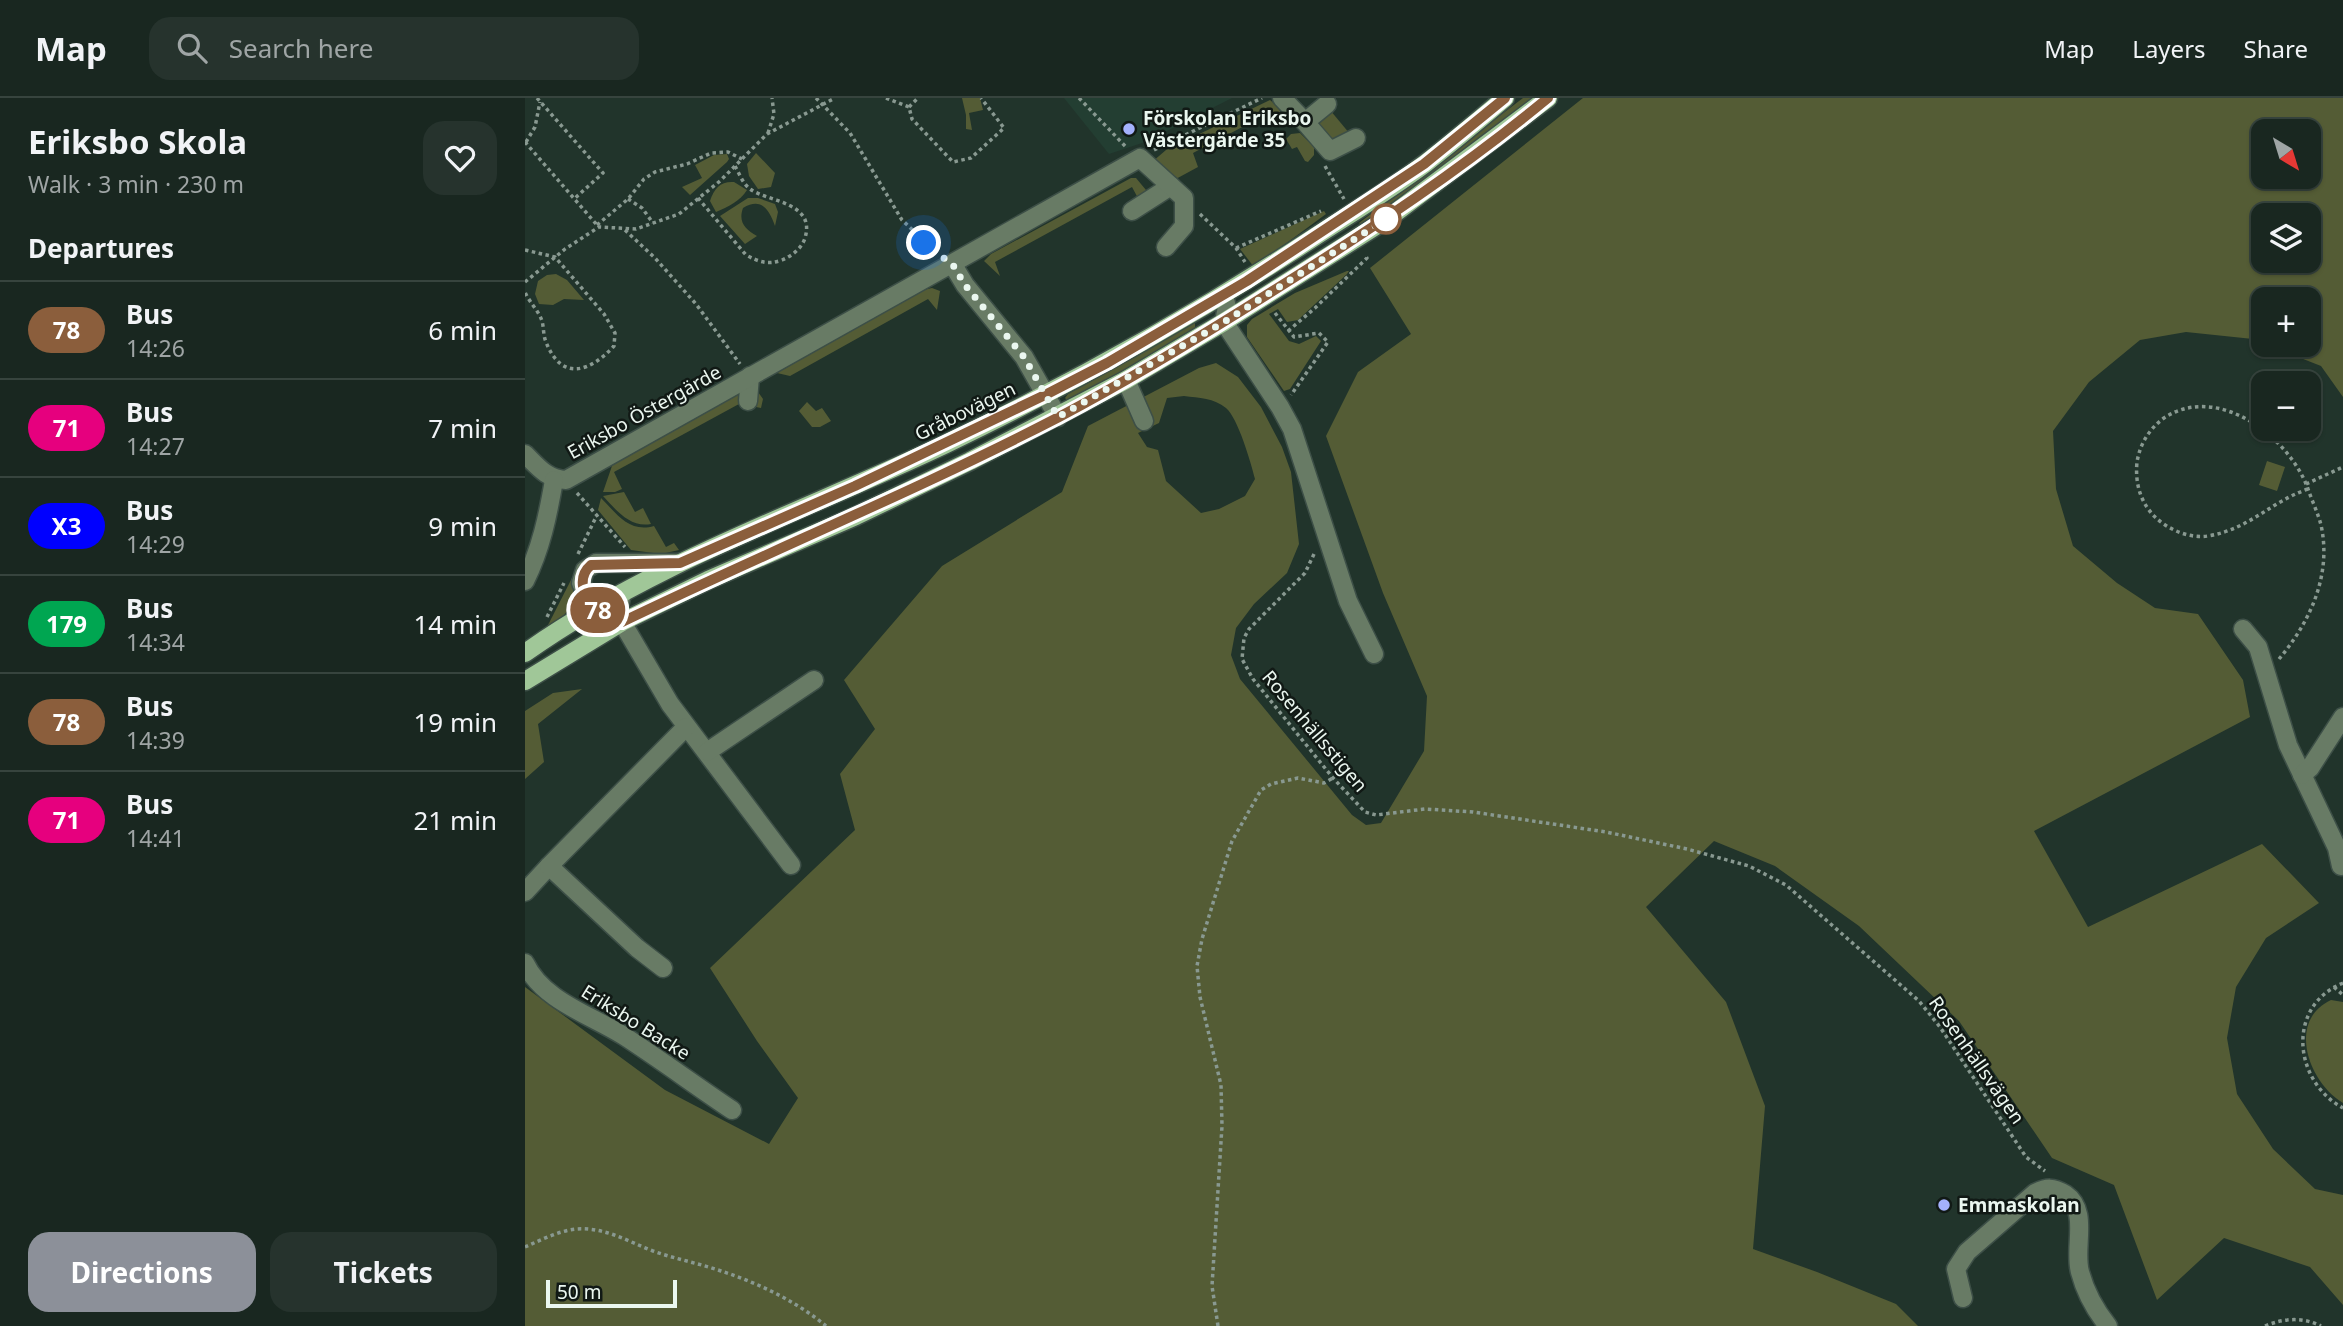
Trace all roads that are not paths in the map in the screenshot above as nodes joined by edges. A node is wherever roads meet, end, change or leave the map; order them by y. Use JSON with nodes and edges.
{"nodes":[{"id":1,"x":1282,"y":98,"type":"edge"},
{"id":2,"x":1505,"y":98,"type":"edge"},
{"id":3,"x":1548,"y":98,"type":"edge"},
{"id":4,"x":1327,"y":104,"type":"dead end"},
{"id":5,"x":1305,"y":122,"type":"junction"},
{"id":6,"x":1356,"y":138,"type":"dead end"},
{"id":7,"x":1177,"y":192,"type":"junction"},
{"id":8,"x":1132,"y":211,"type":"dead end"},
{"id":9,"x":1166,"y":247,"type":"dead end"},
{"id":10,"x":953,"y":265,"type":"junction"},
{"id":11,"x":1224,"y":296,"type":"junction"},
{"id":12,"x":1224,"y":322,"type":"junction"},
{"id":13,"x":750,"y":376,"type":"junction"},
{"id":14,"x":1126,"y":380,"type":"junction"},
{"id":15,"x":1045,"y":395,"type":"junction"},
{"id":16,"x":748,"y":401,"type":"dead end"},
{"id":17,"x":1058,"y":417,"type":"junction"},
{"id":18,"x":1144,"y":421,"type":"dead end"},
{"id":19,"x":525,"y":454,"type":"edge"},
{"id":20,"x":560,"y":480,"type":"junction"},
{"id":21,"x":680,"y":563,"type":"junction"},
{"id":22,"x":525,"y":581,"type":"edge"},
{"id":23,"x":622,"y":593,"type":"junction"},
{"id":24,"x":595,"y":608,"type":"junction"},
{"id":25,"x":622,"y":622,"type":"junction"},
{"id":26,"x":2242,"y":629,"type":"dead end"},
{"id":27,"x":525,"y":653,"type":"edge"},
{"id":28,"x":1374,"y":654,"type":"dead end"},
{"id":29,"x":814,"y":680,"type":"dead end"},
{"id":30,"x":525,"y":681,"type":"edge"},
{"id":31,"x":2343,"y":717,"type":"edge"},
{"id":32,"x":686,"y":727,"type":"junction"},
{"id":33,"x":707,"y":752,"type":"junction"},
{"id":34,"x":2302,"y":775,"type":"junction"},
{"id":35,"x":791,"y":865,"type":"dead end"},
{"id":36,"x":549,"y":866,"type":"junction"},
{"id":37,"x":2341,"y":866,"type":"dead end"},
{"id":38,"x":525,"y":892,"type":"edge"},
{"id":39,"x":525,"y":963,"type":"edge"},
{"id":40,"x":663,"y":968,"type":"dead end"},
{"id":41,"x":732,"y":1110,"type":"dead end"},
{"id":42,"x":1963,"y":1298,"type":"dead end"},
{"id":43,"x":2108,"y":1326,"type":"edge"}],
"edges":[{"from":1,"to":5,"type":"street"},
{"from":2,"to":11,"type":"main road","name":"Gråbovägen"},
{"from":3,"to":12,"type":"main road"},
{"from":4,"to":5,"type":"street"},
{"from":5,"to":6,"type":"street"},
{"from":7,"to":8,"type":"street"},
{"from":7,"to":9,"type":"street"},
{"from":7,"to":10,"type":"street","name":"Eriksbo Östergärde"},
{"from":10,"to":13,"type":"street","name":"Eriksbo Östergärde"},
{"from":10,"to":15,"type":"street"},
{"from":11,"to":12,"type":"street"},
{"from":11,"to":15,"type":"main road","name":"Gråbovägen"},
{"from":12,"to":14,"type":"main road"},
{"from":12,"to":28,"type":"street"},
{"from":13,"to":16,"type":"street"},
{"from":13,"to":20,"type":"street","name":"Eriksbo Östergärde"},
{"from":14,"to":17,"type":"main road"},
{"from":14,"to":18,"type":"street"},
{"from":15,"to":17,"type":"street"},
{"from":15,"to":21,"type":"main road","name":"Gråbovägen"},
{"from":17,"to":25,"type":"main road"},
{"from":19,"to":20,"type":"street","name":"Eriksbo Östergärde"},
{"from":20,"to":22,"type":"street"},
{"from":21,"to":23,"type":"main road","name":"Gråbovägen"},
{"from":21,"to":24,"type":"street"},
{"from":23,"to":24,"type":"main road","name":"Gråbovägen"},
{"from":23,"to":25,"type":"street"},
{"from":24,"to":25,"type":"street"},
{"from":24,"to":27,"type":"main road","name":"Gråbovägen"},
{"from":25,"to":30,"type":"main road"},
{"from":25,"to":32,"type":"street"},
{"from":26,"to":34,"type":"street"},
{"from":29,"to":33,"type":"street"},
{"from":31,"to":34,"type":"street"},
{"from":32,"to":33,"type":"street"},
{"from":32,"to":36,"type":"street"},
{"from":33,"to":35,"type":"street"},
{"from":34,"to":37,"type":"street"},
{"from":36,"to":38,"type":"street"},
{"from":36,"to":40,"type":"street"},
{"from":39,"to":41,"type":"street","name":"Eriksbo Backe"},
{"from":42,"to":43,"type":"street"}]}
